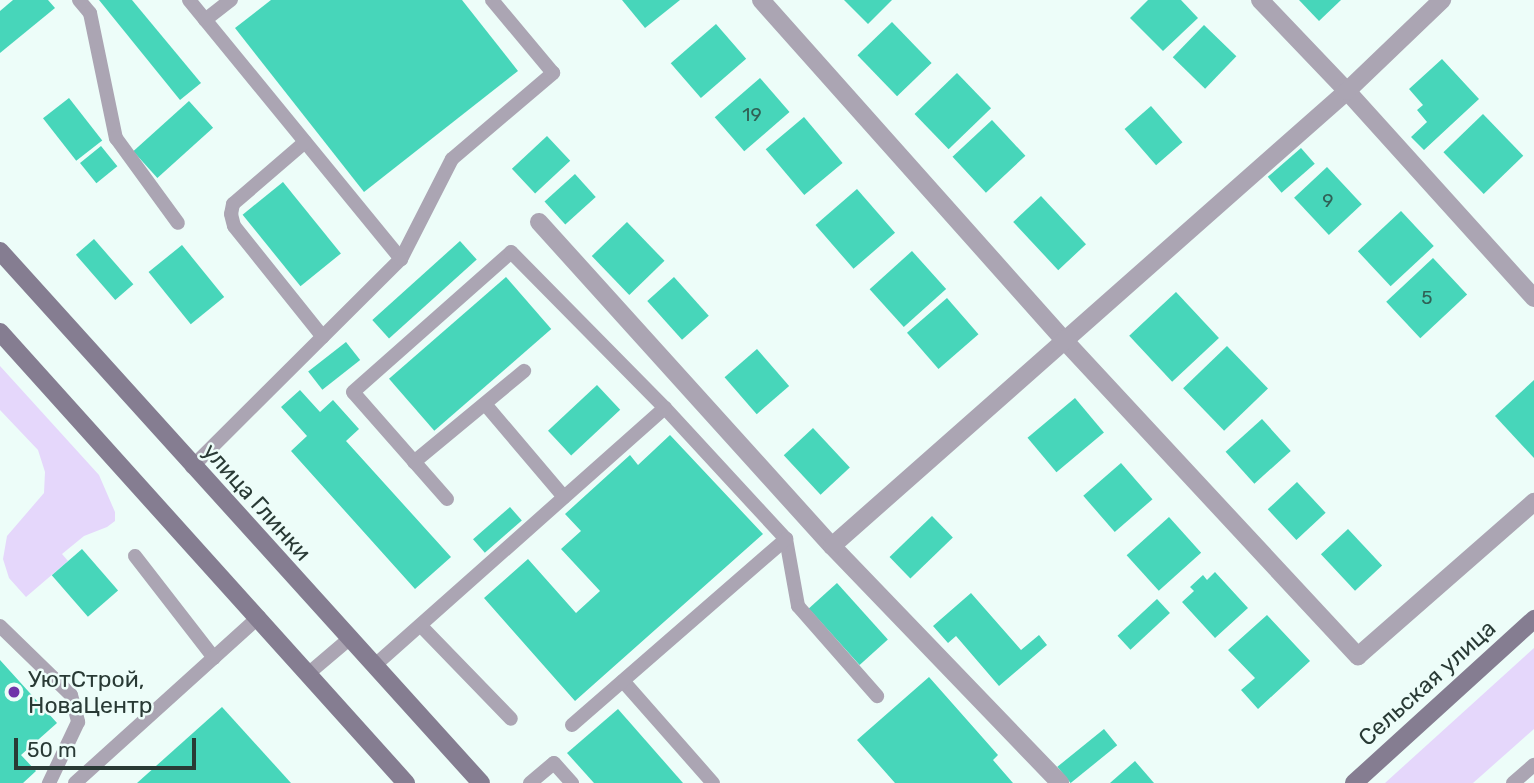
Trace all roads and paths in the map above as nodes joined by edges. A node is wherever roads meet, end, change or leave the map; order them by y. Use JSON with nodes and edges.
{"nodes":[{"id":1,"x":79,"y":0,"type":"edge"},
{"id":2,"x":189,"y":0,"type":"edge"},
{"id":3,"x":231,"y":0,"type":"edge"},
{"id":4,"x":492,"y":0,"type":"edge"},
{"id":5,"x":761,"y":0,"type":"edge"},
{"id":6,"x":1260,"y":0,"type":"edge"},
{"id":7,"x":1442,"y":0,"type":"edge"},
{"id":8,"x":205,"y":20,"type":"junction"},
{"id":9,"x":1347,"y":90,"type":"junction"},
{"id":10,"x":305,"y":142,"type":"junction"},
{"id":11,"x":539,"y":222,"type":"dead end"},
{"id":12,"x":178,"y":223,"type":"dead end"},
{"id":13,"x":0,"y":251,"type":"edge"},
{"id":14,"x":401,"y":259,"type":"junction"},
{"id":15,"x":1534,"y":298,"type":"edge"},
{"id":16,"x":0,"y":332,"type":"edge"},
{"id":17,"x":323,"y":337,"type":"junction"},
{"id":18,"x":1064,"y":340,"type":"junction"},
{"id":19,"x":524,"y":371,"type":"dead end"},
{"id":20,"x":485,"y":404,"type":"junction"},
{"id":21,"x":666,"y":408,"type":"junction"},
{"id":22,"x":414,"y":462,"type":"junction"},
{"id":23,"x":192,"y":467,"type":"junction"},
{"id":24,"x":564,"y":497,"type":"junction"},
{"id":25,"x":447,"y":499,"type":"dead end"},
{"id":26,"x":1534,"y":502,"type":"edge"},
{"id":27,"x":786,"y":539,"type":"junction"},
{"id":28,"x":832,"y":546,"type":"junction"},
{"id":29,"x":135,"y":556,"type":"dead end"},
{"id":30,"x":259,"y":617,"type":"junction"},
{"id":31,"x":1534,"y":619,"type":"edge"},
{"id":32,"x":0,"y":626,"type":"edge"},
{"id":33,"x":421,"y":626,"type":"junction"},
{"id":34,"x":348,"y":639,"type":"junction"},
{"id":35,"x":214,"y":658,"type":"junction"},
{"id":36,"x":374,"y":666,"type":"junction"},
{"id":37,"x":309,"y":673,"type":"junction"},
{"id":38,"x":623,"y":681,"type":"junction"},
{"id":39,"x":877,"y":696,"type":"dead end"},
{"id":40,"x":511,"y":719,"type":"dead end"},
{"id":41,"x":572,"y":724,"type":"dead end"},
{"id":42,"x":1534,"y":765,"type":"edge"},
{"id":43,"x":49,"y":783,"type":"edge"},
{"id":44,"x":75,"y":783,"type":"edge"},
{"id":45,"x":406,"y":783,"type":"edge"},
{"id":46,"x":481,"y":783,"type":"edge"},
{"id":47,"x":530,"y":783,"type":"edge"},
{"id":48,"x":572,"y":783,"type":"edge"},
{"id":49,"x":713,"y":783,"type":"edge"},
{"id":50,"x":1060,"y":783,"type":"edge"},
{"id":51,"x":1354,"y":783,"type":"edge"},
{"id":52,"x":1513,"y":783,"type":"edge"}],
"edges":[{"from":1,"to":12,"type":"lane"},
{"from":2,"to":8,"type":"lane"},
{"from":3,"to":8,"type":"lane"},
{"from":4,"to":14,"type":"lane"},
{"from":5,"to":18,"type":"street"},
{"from":6,"to":9,"type":"street"},
{"from":7,"to":9,"type":"street"},
{"from":8,"to":10,"type":"lane"},
{"from":9,"to":15,"type":"street"},
{"from":9,"to":18,"type":"street"},
{"from":10,"to":14,"type":"lane"},
{"from":10,"to":17,"type":"lane"},
{"from":11,"to":28,"type":"street"},
{"from":13,"to":23,"type":"main road","name":"улица Глинки"},
{"from":14,"to":17,"type":"lane"},
{"from":16,"to":30,"type":"main road"},
{"from":17,"to":23,"type":"lane"},
{"from":18,"to":26,"type":"street"},
{"from":18,"to":28,"type":"street"},
{"from":19,"to":20,"type":"lane"},
{"from":20,"to":22,"type":"lane"},
{"from":20,"to":24,"type":"lane"},
{"from":21,"to":22,"type":"lane"},
{"from":21,"to":24,"type":"lane"},
{"from":21,"to":27,"type":"lane"},
{"from":22,"to":25,"type":"lane"},
{"from":23,"to":34,"type":"main road","name":"улица Глинки"},
{"from":24,"to":33,"type":"lane"},
{"from":27,"to":38,"type":"lane"},
{"from":27,"to":39,"type":"lane"},
{"from":28,"to":50,"type":"street"},
{"from":29,"to":35,"type":"lane"},
{"from":30,"to":35,"type":"lane"},
{"from":30,"to":37,"type":"main road"},
{"from":31,"to":51,"type":"main road","name":"Сельская улица"},
{"from":32,"to":43,"type":"lane"},
{"from":33,"to":36,"type":"lane"},
{"from":33,"to":40,"type":"lane"},
{"from":34,"to":36,"type":"main road","name":"улица Глинки"},
{"from":34,"to":37,"type":"lane"},
{"from":35,"to":44,"type":"lane"},
{"from":36,"to":46,"type":"main road","name":"улица Глинки"},
{"from":37,"to":45,"type":"main road"},
{"from":38,"to":41,"type":"lane"},
{"from":38,"to":49,"type":"lane"},
{"from":42,"to":52,"type":"lane"},
{"from":47,"to":48,"type":"lane"}]}
